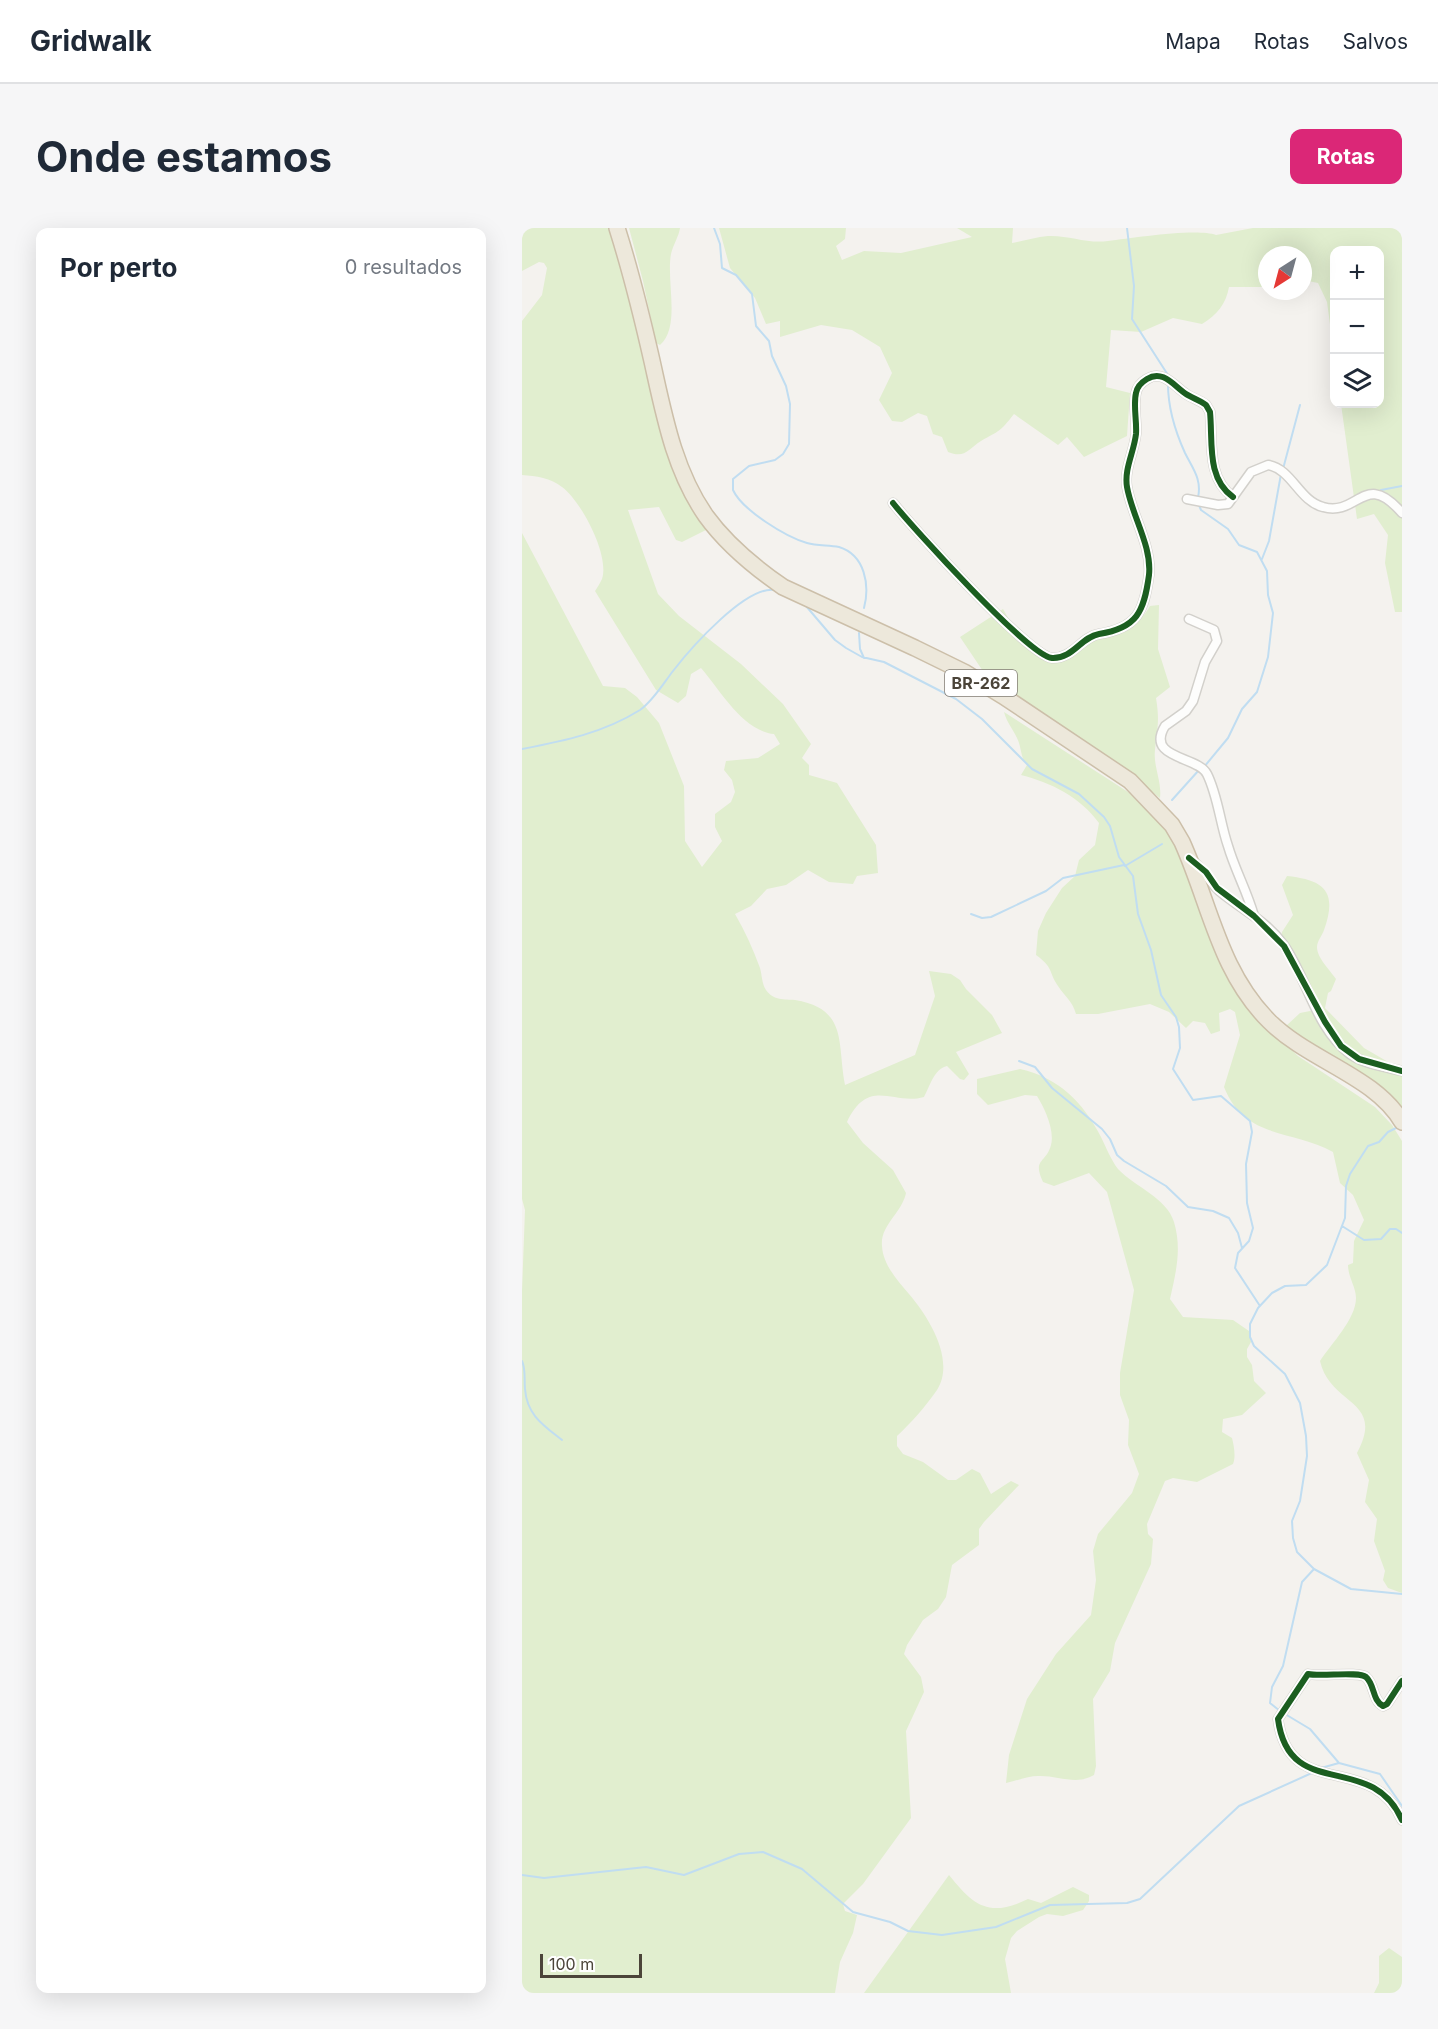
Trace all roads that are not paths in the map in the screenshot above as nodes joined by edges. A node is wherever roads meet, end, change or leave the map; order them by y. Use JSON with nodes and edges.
{"nodes":[{"id":1,"x":617,"y":228,"type":"edge"},
{"id":2,"x":1233,"y":497,"type":"junction"},
{"id":3,"x":1187,"y":499,"type":"dead end"},
{"id":4,"x":893,"y":503,"type":"dead end"},
{"id":5,"x":1402,"y":513,"type":"edge"},
{"id":6,"x":1189,"y":619,"type":"dead end"},
{"id":7,"x":1189,"y":858,"type":"junction"},
{"id":8,"x":1254,"y":916,"type":"junction"},
{"id":9,"x":1402,"y":1071,"type":"edge"},
{"id":10,"x":1402,"y":1122,"type":"edge"},
{"id":11,"x":1402,"y":1681,"type":"edge"},
{"id":12,"x":1402,"y":1821,"type":"edge"}],
"edges":[{"from":1,"to":7,"type":"highway","number":"BR-262"},
{"from":2,"to":3,"type":"street"},
{"from":2,"to":4,"type":"street"},
{"from":2,"to":5,"type":"street"},
{"from":6,"to":8,"type":"street"},
{"from":7,"to":8,"type":"street"},
{"from":7,"to":10,"type":"highway","number":"BR-262"},
{"from":8,"to":9,"type":"street"},
{"from":11,"to":12,"type":"street"}]}
